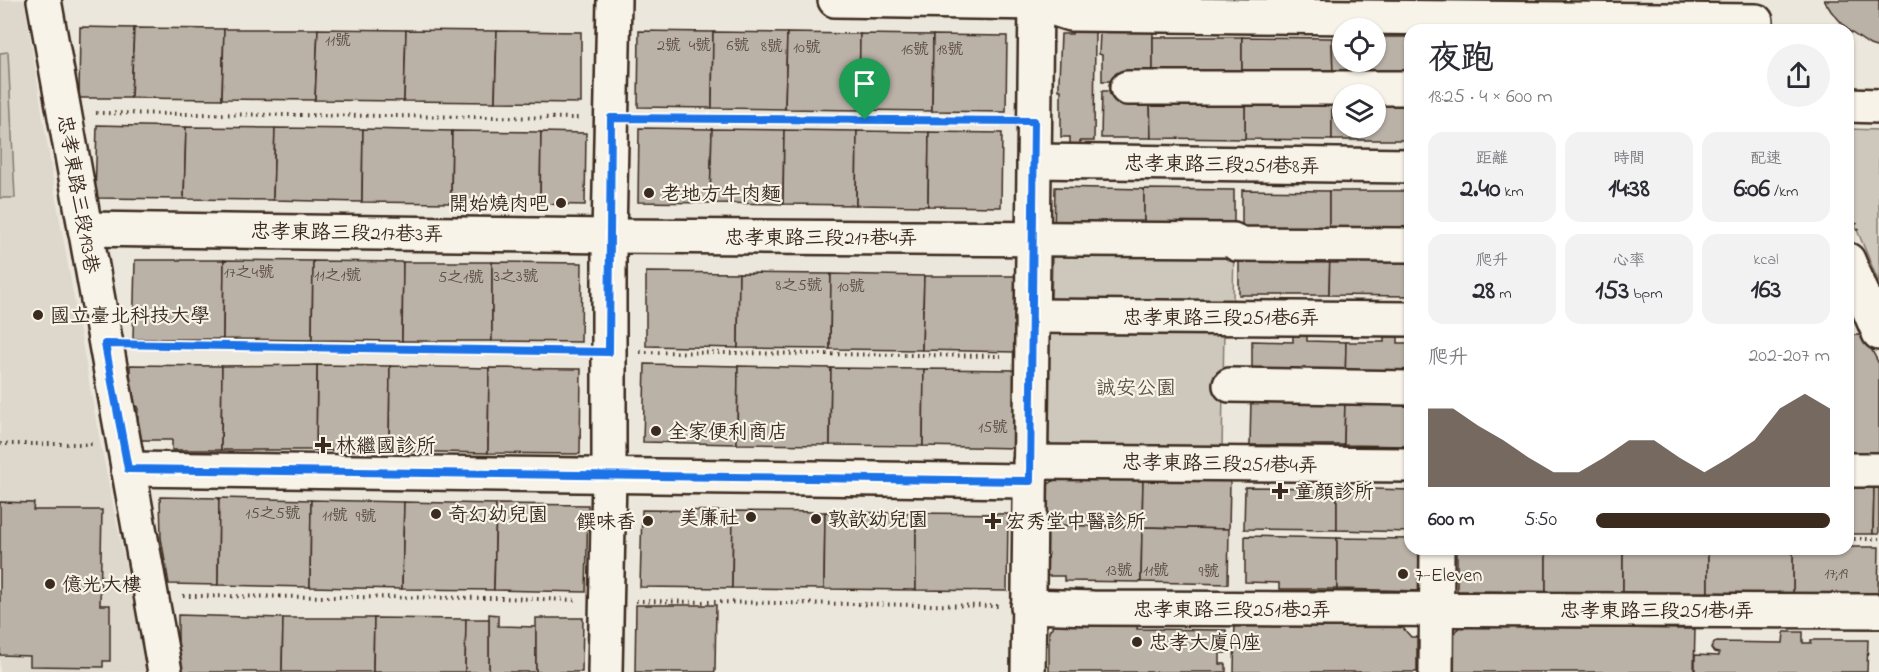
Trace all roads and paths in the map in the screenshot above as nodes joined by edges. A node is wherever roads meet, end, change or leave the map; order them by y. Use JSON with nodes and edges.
{"nodes":[{"id":1,"x":44,"y":0,"type":"edge"},
{"id":2,"x":614,"y":0,"type":"edge"},
{"id":3,"x":835,"y":0,"type":"edge"},
{"id":4,"x":1036,"y":2,"type":"edge"},
{"id":5,"x":1441,"y":16,"type":"edge"},
{"id":6,"x":1754,"y":17,"type":"edge"},
{"id":7,"x":1127,"y":88,"type":"dead end"},
{"id":8,"x":1404,"y":88,"type":"edge"},
{"id":9,"x":1854,"y":105,"type":"edge"},
{"id":10,"x":1879,"y":106,"type":"edge"},
{"id":11,"x":64,"y":112,"type":"junction"},
{"id":12,"x":611,"y":118,"type":"junction"},
{"id":13,"x":1034,"y":121,"type":"junction"},
{"id":14,"x":1034,"y":161,"type":"junction"},
{"id":15,"x":1404,"y":166,"type":"edge"},
{"id":16,"x":85,"y":229,"type":"junction"},
{"id":17,"x":609,"y":236,"type":"junction"},
{"id":18,"x":1033,"y":239,"type":"junction"},
{"id":19,"x":1404,"y":245,"type":"edge"},
{"id":20,"x":1854,"y":281,"type":"edge"},
{"id":21,"x":1032,"y":316,"type":"junction"},
{"id":22,"x":1404,"y":319,"type":"edge"},
{"id":23,"x":1867,"y":327,"type":"edge"},
{"id":24,"x":105,"y":344,"type":"junction"},
{"id":25,"x":609,"y":352,"type":"junction"},
{"id":26,"x":1032,"y":356,"type":"junction"},
{"id":27,"x":1230,"y":385,"type":"dead end"},
{"id":28,"x":1404,"y":388,"type":"edge"},
{"id":29,"x":0,"y":444,"type":"edge"},
{"id":30,"x":95,"y":444,"type":"dead end"},
{"id":31,"x":1404,"y":465,"type":"edge"},
{"id":32,"x":128,"y":469,"type":"junction"},
{"id":33,"x":1879,"y":470,"type":"edge"},
{"id":34,"x":1030,"y":471,"type":"junction"},
{"id":35,"x":1854,"y":471,"type":"edge"},
{"id":36,"x":609,"y":475,"type":"junction"},
{"id":37,"x":1854,"y":539,"type":"edge"},
{"id":38,"x":1879,"y":539,"type":"edge"},
{"id":39,"x":1437,"y":555,"type":"edge"},
{"id":40,"x":181,"y":596,"type":"dead end"},
{"id":41,"x":606,"y":600,"type":"junction"},
{"id":42,"x":1028,"y":606,"type":"junction"},
{"id":43,"x":1436,"y":610,"type":"junction"},
{"id":44,"x":1879,"y":611,"type":"edge"},
{"id":45,"x":165,"y":672,"type":"edge"},
{"id":46,"x":605,"y":672,"type":"edge"},
{"id":47,"x":1028,"y":672,"type":"edge"},
{"id":48,"x":1436,"y":672,"type":"edge"}],
"edges":[{"from":1,"to":11,"type":"street","name":"忠孝東路三段193巷"},
{"from":2,"to":12,"type":"street"},
{"from":3,"to":4,"type":"street"},
{"from":4,"to":5,"type":"street"},
{"from":4,"to":13,"type":"street"},
{"from":5,"to":6,"type":"street"},
{"from":7,"to":8,"type":"street"},
{"from":9,"to":10,"type":"street"},
{"from":11,"to":12,"type":"path"},
{"from":11,"to":16,"type":"street","name":"忠孝東路三段193巷"},
{"from":12,"to":13,"type":"path"},
{"from":12,"to":17,"type":"street"},
{"from":13,"to":14,"type":"street"},
{"from":14,"to":15,"type":"street","name":"忠孝東路三段251巷8弄"},
{"from":14,"to":18,"type":"street"},
{"from":16,"to":17,"type":"street","name":"忠孝東路三段217巷3弄"},
{"from":16,"to":24,"type":"street","name":"忠孝東路三段193巷"},
{"from":17,"to":18,"type":"street","name":"忠孝東路三段217巷4弄"},
{"from":17,"to":25,"type":"street"},
{"from":18,"to":19,"type":"street","name":"忠孝東路三段217巷4弄"},
{"from":18,"to":21,"type":"street"},
{"from":20,"to":23,"type":"street"},
{"from":21,"to":22,"type":"street","name":"忠孝東路三段251巷6弄"},
{"from":21,"to":26,"type":"street"},
{"from":24,"to":25,"type":"path"},
{"from":24,"to":32,"type":"street","name":"忠孝東路三段193巷"},
{"from":25,"to":26,"type":"path"},
{"from":25,"to":36,"type":"street"},
{"from":26,"to":34,"type":"street"},
{"from":27,"to":28,"type":"street"},
{"from":29,"to":30,"type":"path"},
{"from":31,"to":34,"type":"street","name":"忠孝東路三段251巷4弄"},
{"from":32,"to":36,"type":"street","name":"忠孝東路三段251巷4弄"},
{"from":32,"to":45,"type":"street","name":"忠孝東路三段193巷"},
{"from":33,"to":35,"type":"street"},
{"from":34,"to":36,"type":"street","name":"忠孝東路三段251巷4弄"},
{"from":34,"to":42,"type":"street"},
{"from":36,"to":41,"type":"street"},
{"from":37,"to":38,"type":"path"},
{"from":39,"to":43,"type":"street"},
{"from":40,"to":41,"type":"path"},
{"from":41,"to":42,"type":"path"},
{"from":41,"to":46,"type":"street"},
{"from":42,"to":43,"type":"street","name":"忠孝東路三段251巷2弄"},
{"from":42,"to":47,"type":"street"},
{"from":43,"to":44,"type":"street","name":"忠孝東路三段251巷1弄"},
{"from":43,"to":48,"type":"street"}]}
